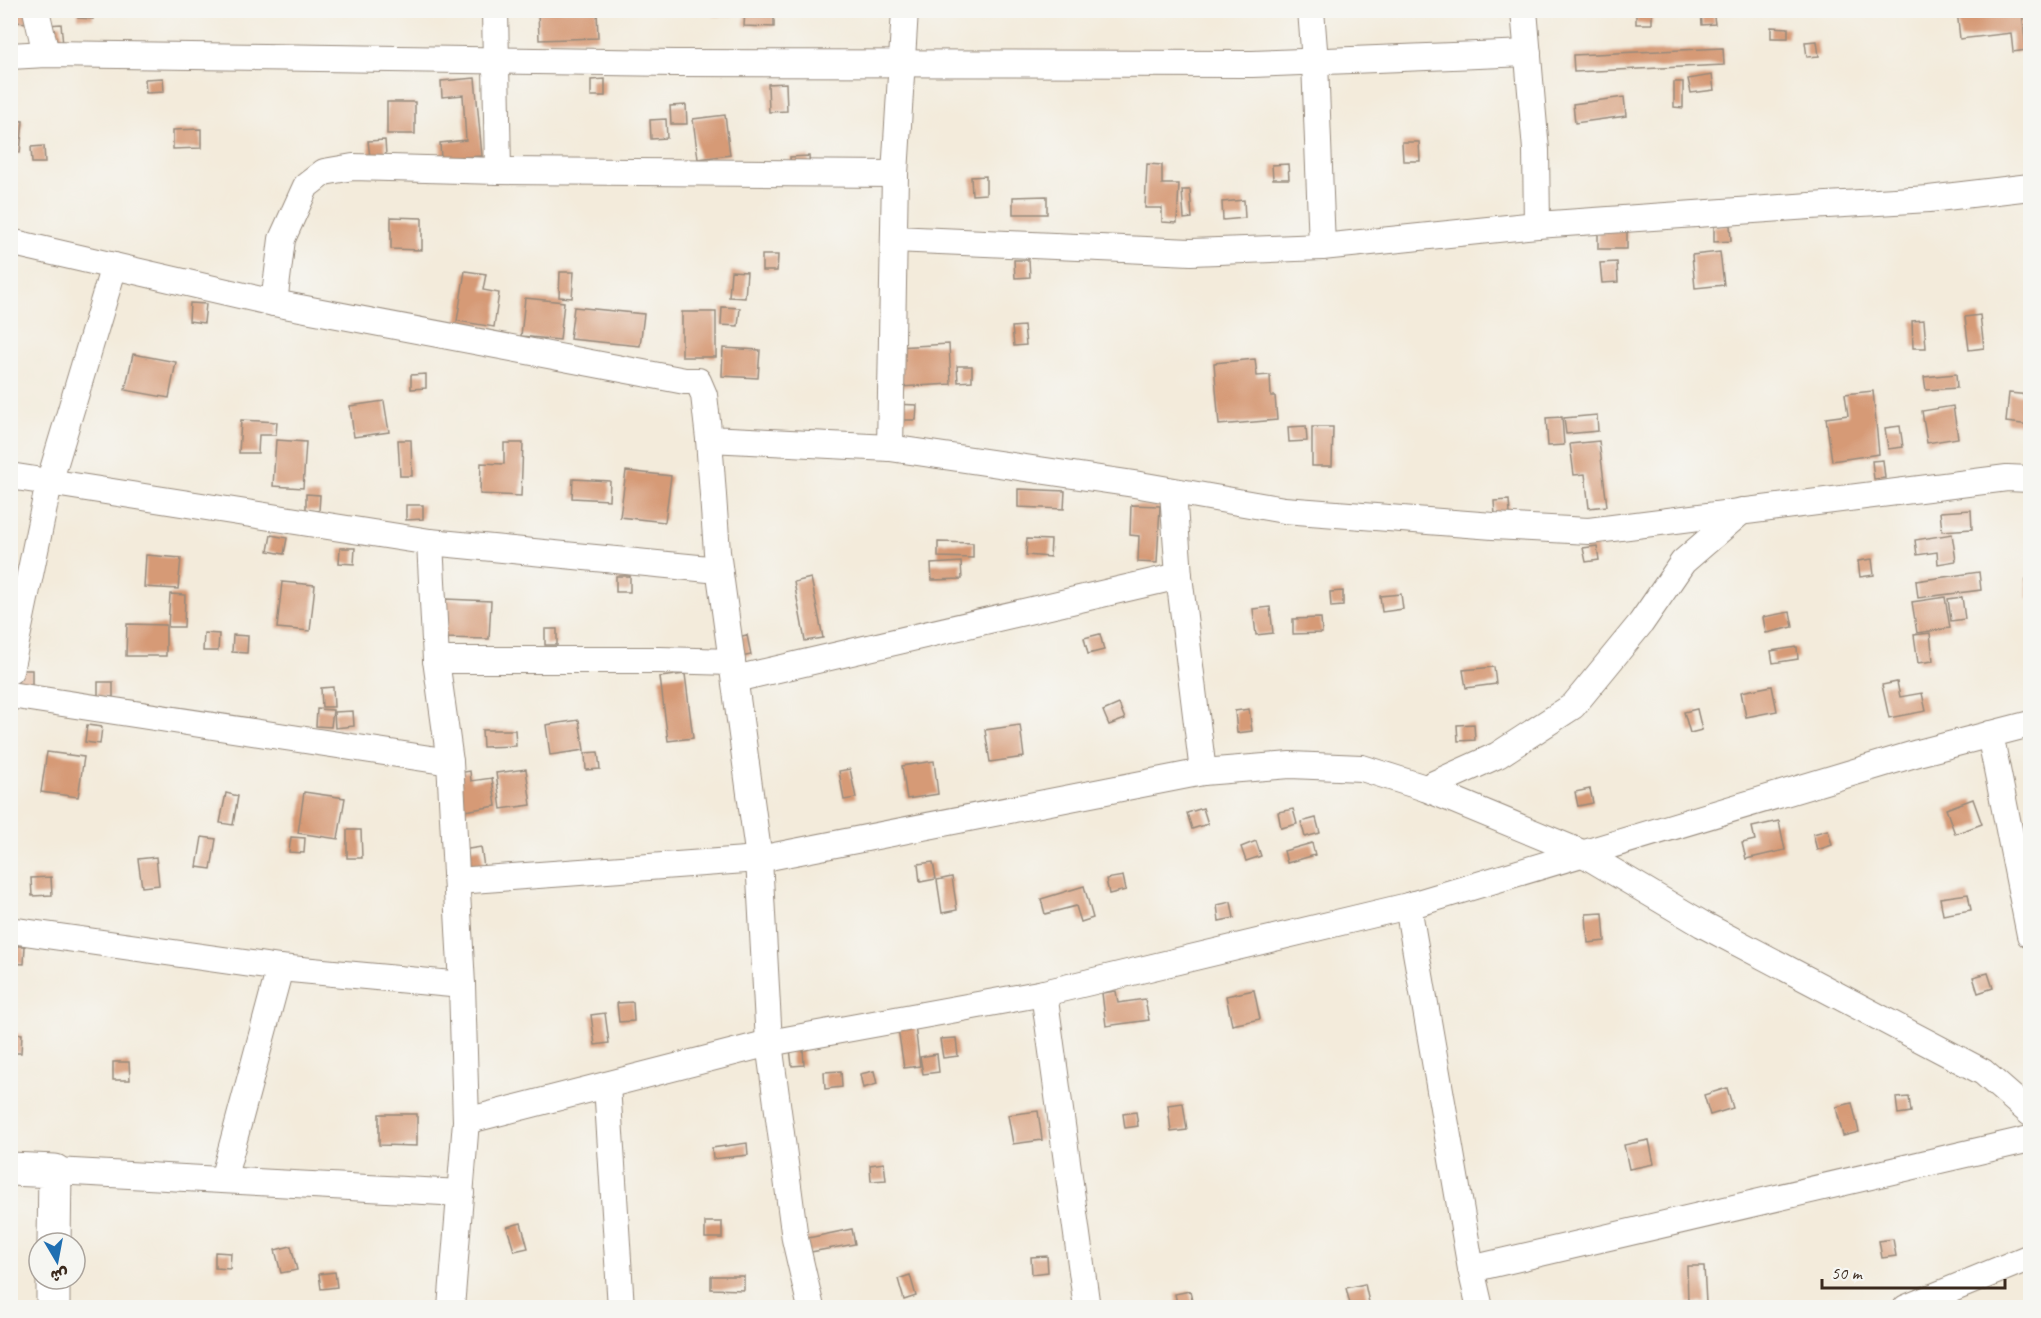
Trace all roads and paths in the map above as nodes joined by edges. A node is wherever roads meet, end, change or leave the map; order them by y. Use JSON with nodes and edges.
{"nodes":[{"id":1,"x":36,"y":10,"type":"edge"},
{"id":2,"x":495,"y":10,"type":"edge"},
{"id":3,"x":905,"y":10,"type":"edge"},
{"id":4,"x":1311,"y":10,"type":"edge"},
{"id":5,"x":1524,"y":10,"type":"edge"},
{"id":6,"x":1528,"y":53,"type":"junction"},
{"id":7,"x":46,"y":54,"type":"junction"},
{"id":8,"x":10,"y":56,"type":"edge"},
{"id":9,"x":495,"y":60,"type":"junction"},
{"id":10,"x":1316,"y":62,"type":"junction"},
{"id":11,"x":901,"y":64,"type":"junction"},
{"id":12,"x":498,"y":171,"type":"junction"},
{"id":13,"x":895,"y":174,"type":"junction"},
{"id":14,"x":2031,"y":187,"type":"edge"},
{"id":15,"x":1537,"y":225,"type":"junction"},
{"id":16,"x":894,"y":239,"type":"junction"},
{"id":17,"x":10,"y":242,"type":"edge"},
{"id":18,"x":1322,"y":247,"type":"junction"},
{"id":19,"x":114,"y":266,"type":"junction"},
{"id":20,"x":274,"y":303,"type":"junction"},
{"id":21,"x":709,"y":439,"type":"junction"},
{"id":22,"x":890,"y":448,"type":"junction"},
{"id":23,"x":10,"y":476,"type":"edge"},
{"id":24,"x":2031,"y":478,"type":"edge"},
{"id":25,"x":49,"y":483,"type":"junction"},
{"id":26,"x":1173,"y":492,"type":"junction"},
{"id":27,"x":1742,"y":511,"type":"junction"},
{"id":28,"x":429,"y":542,"type":"junction"},
{"id":29,"x":719,"y":570,"type":"junction"},
{"id":30,"x":1179,"y":576,"type":"junction"},
{"id":31,"x":436,"y":660,"type":"junction"},
{"id":32,"x":10,"y":671,"type":"edge"},
{"id":33,"x":733,"y":671,"type":"junction"},
{"id":34,"x":10,"y":695,"type":"edge"},
{"id":35,"x":2031,"y":724,"type":"edge"},
{"id":36,"x":1990,"y":734,"type":"junction"},
{"id":37,"x":450,"y":762,"type":"junction"},
{"id":38,"x":1203,"y":772,"type":"junction"},
{"id":39,"x":1425,"y":788,"type":"junction"},
{"id":40,"x":1582,"y":853,"type":"junction"},
{"id":41,"x":759,"y":859,"type":"junction"},
{"id":42,"x":457,"y":881,"type":"junction"},
{"id":43,"x":1408,"y":906,"type":"junction"},
{"id":44,"x":10,"y":930,"type":"edge"},
{"id":45,"x":2031,"y":935,"type":"edge"},
{"id":46,"x":280,"y":968,"type":"junction"},
{"id":47,"x":462,"y":985,"type":"junction"},
{"id":48,"x":1044,"y":993,"type":"junction"},
{"id":49,"x":769,"y":1043,"type":"junction"},
{"id":50,"x":607,"y":1085,"type":"junction"},
{"id":51,"x":2031,"y":1113,"type":"edge"},
{"id":52,"x":466,"y":1121,"type":"junction"},
{"id":53,"x":2031,"y":1139,"type":"edge"},
{"id":54,"x":10,"y":1169,"type":"edge"},
{"id":55,"x":55,"y":1171,"type":"junction"},
{"id":56,"x":223,"y":1180,"type":"junction"},
{"id":57,"x":461,"y":1193,"type":"junction"},
{"id":58,"x":54,"y":1231,"type":"edge"},
{"id":59,"x":2031,"y":1257,"type":"edge"},
{"id":60,"x":1471,"y":1269,"type":"junction"},
{"id":61,"x":54,"y":1291,"type":"edge"},
{"id":62,"x":53,"y":1308,"type":"edge"},
{"id":63,"x":451,"y":1308,"type":"edge"},
{"id":64,"x":621,"y":1308,"type":"edge"},
{"id":65,"x":811,"y":1308,"type":"edge"},
{"id":66,"x":1087,"y":1308,"type":"edge"},
{"id":67,"x":1480,"y":1308,"type":"edge"},
{"id":68,"x":1906,"y":1308,"type":"edge"}],
"edges":[{"from":1,"to":7,"type":"street"},
{"from":2,"to":9,"type":"street"},
{"from":3,"to":11,"type":"street"},
{"from":4,"to":10,"type":"street"},
{"from":5,"to":6,"type":"street"},
{"from":6,"to":10,"type":"street"},
{"from":6,"to":15,"type":"street"},
{"from":7,"to":8,"type":"street"},
{"from":7,"to":9,"type":"street"},
{"from":9,"to":11,"type":"street"},
{"from":9,"to":12,"type":"street"},
{"from":10,"to":11,"type":"street"},
{"from":10,"to":18,"type":"street"},
{"from":11,"to":13,"type":"street"},
{"from":12,"to":13,"type":"street"},
{"from":12,"to":20,"type":"street"},
{"from":13,"to":16,"type":"street"},
{"from":14,"to":15,"type":"street"},
{"from":15,"to":18,"type":"street"},
{"from":16,"to":18,"type":"street"},
{"from":16,"to":22,"type":"street"},
{"from":17,"to":19,"type":"street"},
{"from":19,"to":20,"type":"street"},
{"from":19,"to":25,"type":"street"},
{"from":20,"to":21,"type":"street"},
{"from":21,"to":22,"type":"street"},
{"from":21,"to":29,"type":"street"},
{"from":22,"to":26,"type":"street"},
{"from":23,"to":25,"type":"street"},
{"from":24,"to":27,"type":"street"},
{"from":25,"to":28,"type":"street"},
{"from":25,"to":32,"type":"street"},
{"from":26,"to":27,"type":"street"},
{"from":26,"to":30,"type":"street"},
{"from":27,"to":39,"type":"street"},
{"from":28,"to":29,"type":"street"},
{"from":28,"to":31,"type":"street"},
{"from":29,"to":33,"type":"street"},
{"from":30,"to":33,"type":"street"},
{"from":30,"to":38,"type":"street"},
{"from":31,"to":33,"type":"street"},
{"from":31,"to":37,"type":"street"},
{"from":33,"to":41,"type":"street"},
{"from":34,"to":37,"type":"street"},
{"from":35,"to":36,"type":"street"},
{"from":36,"to":40,"type":"street"},
{"from":36,"to":45,"type":"street"},
{"from":37,"to":42,"type":"street"},
{"from":38,"to":39,"type":"street"},
{"from":38,"to":41,"type":"street"},
{"from":39,"to":40,"type":"street"},
{"from":40,"to":43,"type":"street"},
{"from":40,"to":51,"type":"street"},
{"from":41,"to":42,"type":"street"},
{"from":41,"to":49,"type":"street"},
{"from":42,"to":47,"type":"street"},
{"from":43,"to":48,"type":"street"},
{"from":43,"to":60,"type":"street"},
{"from":44,"to":46,"type":"street"},
{"from":46,"to":47,"type":"street"},
{"from":46,"to":56,"type":"street"},
{"from":47,"to":52,"type":"street"},
{"from":48,"to":49,"type":"street"},
{"from":48,"to":66,"type":"street"},
{"from":49,"to":50,"type":"street"},
{"from":49,"to":65,"type":"street"},
{"from":50,"to":52,"type":"street"},
{"from":50,"to":64,"type":"street"},
{"from":52,"to":57,"type":"street"},
{"from":53,"to":60,"type":"street"},
{"from":54,"to":55,"type":"street"},
{"from":55,"to":56,"type":"street"},
{"from":55,"to":58,"type":"street"},
{"from":56,"to":57,"type":"street"},
{"from":57,"to":63,"type":"street"},
{"from":59,"to":68,"type":"street"},
{"from":60,"to":67,"type":"street"},
{"from":61,"to":62,"type":"street"}]}
